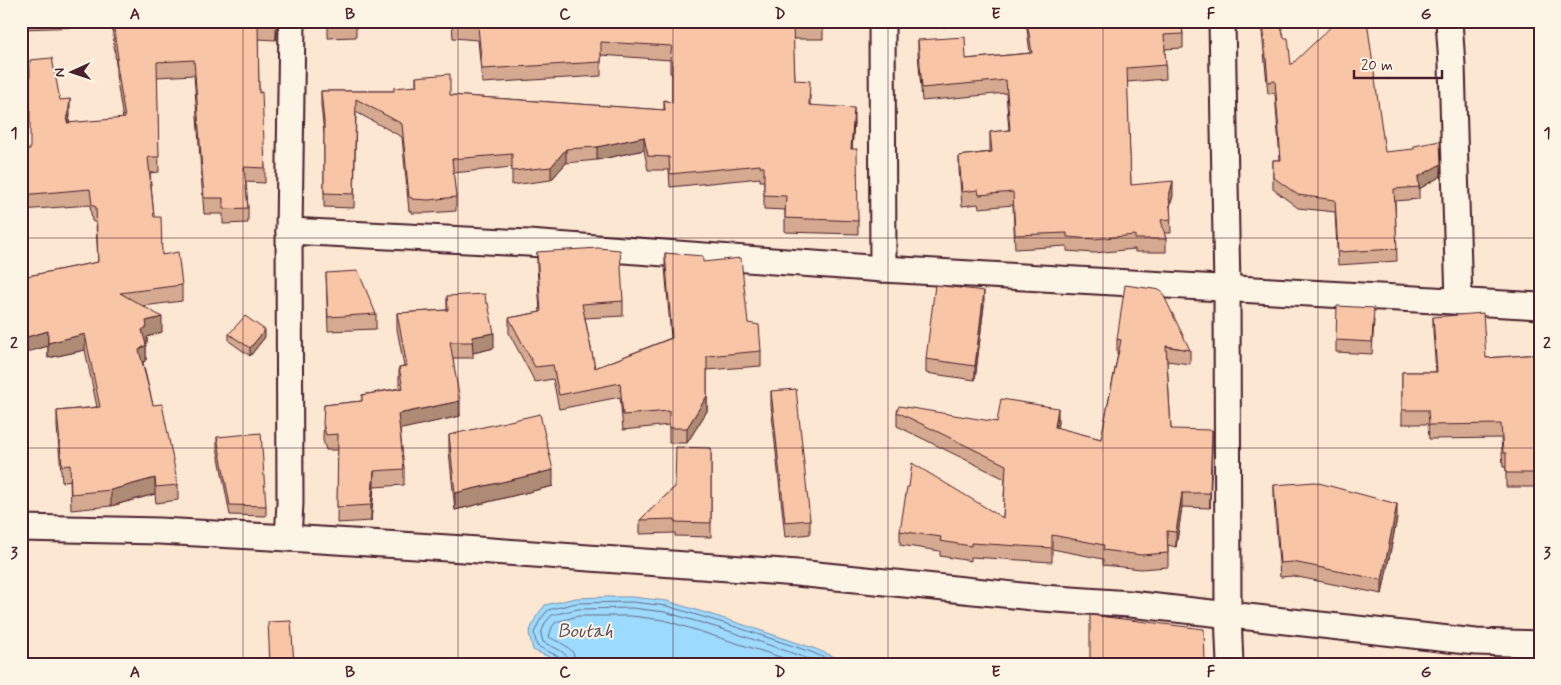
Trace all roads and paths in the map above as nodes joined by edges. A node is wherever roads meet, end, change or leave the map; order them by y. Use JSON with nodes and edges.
{"nodes":[{"id":1,"x":292,"y":21,"type":"edge"},
{"id":2,"x":882,"y":21,"type":"edge"},
{"id":3,"x":1222,"y":21,"type":"edge"},
{"id":4,"x":1449,"y":21,"type":"edge"},
{"id":5,"x":289,"y":231,"type":"junction"},
{"id":6,"x":882,"y":269,"type":"junction"},
{"id":7,"x":1227,"y":289,"type":"junction"},
{"id":8,"x":1459,"y":302,"type":"junction"},
{"id":9,"x":1540,"y":306,"type":"edge"},
{"id":10,"x":21,"y":528,"type":"edge"},
{"id":11,"x":288,"y":538,"type":"junction"},
{"id":12,"x":1228,"y":614,"type":"junction"},
{"id":13,"x":1540,"y":644,"type":"edge"},
{"id":14,"x":1230,"y":664,"type":"edge"}],
"edges":[{"from":1,"to":5,"type":"street"},
{"from":2,"to":6,"type":"street"},
{"from":3,"to":7,"type":"street"},
{"from":4,"to":8,"type":"street"},
{"from":5,"to":6,"type":"street"},
{"from":5,"to":11,"type":"street"},
{"from":6,"to":7,"type":"street"},
{"from":7,"to":8,"type":"street"},
{"from":7,"to":12,"type":"street"},
{"from":8,"to":9,"type":"street"},
{"from":10,"to":11,"type":"street"},
{"from":11,"to":12,"type":"street"},
{"from":12,"to":13,"type":"street"},
{"from":12,"to":14,"type":"street"}]}
